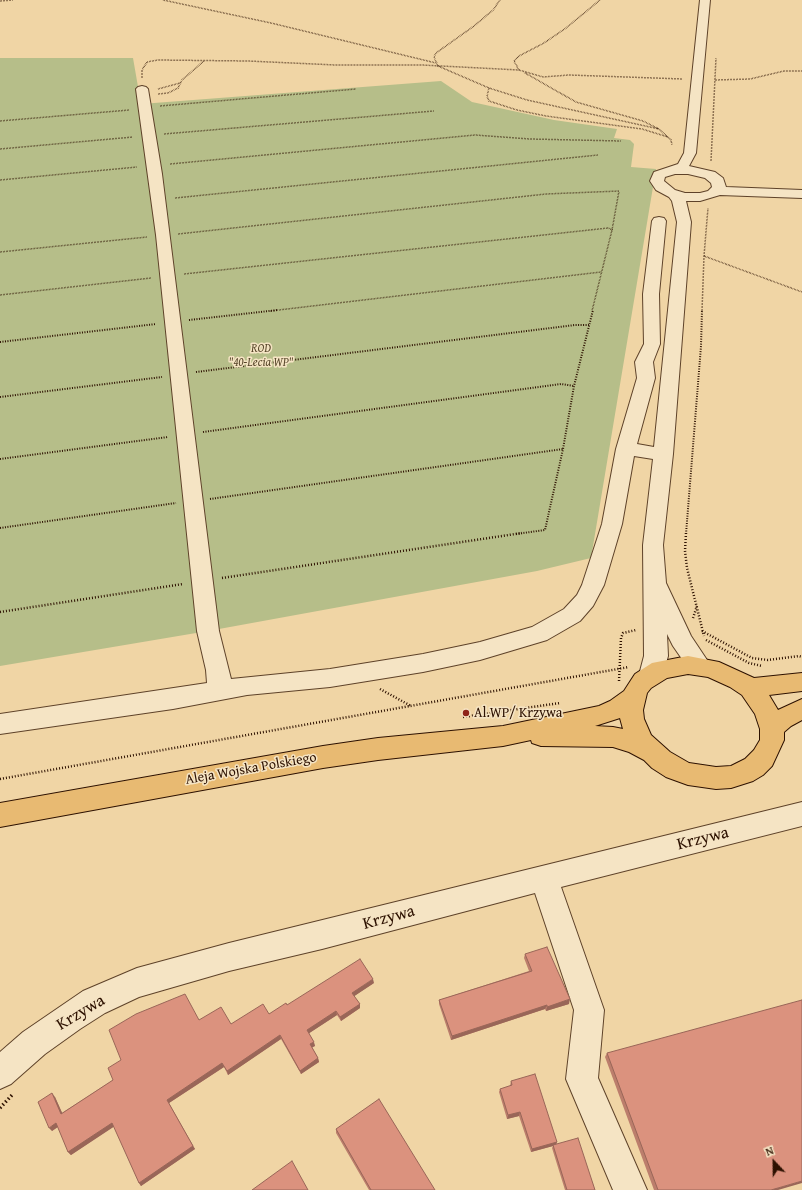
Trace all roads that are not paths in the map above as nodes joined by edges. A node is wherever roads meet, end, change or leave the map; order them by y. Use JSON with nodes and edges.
{"nodes":[{"id":1,"x":705,"y":0,"type":"edge"},
{"id":2,"x":142,"y":87,"type":"road end"},
{"id":3,"x":690,"y":153,"type":"junction"},
{"id":4,"x":678,"y":170,"type":"junction"},
{"id":5,"x":700,"y":172,"type":"junction"},
{"id":6,"x":718,"y":186,"type":"junction"},
{"id":7,"x":674,"y":194,"type":"junction"},
{"id":8,"x":802,"y":194,"type":"edge"},
{"id":9,"x":705,"y":202,"type":"junction"},
{"id":10,"x":659,"y":221,"type":"dead end"},
{"id":11,"x":684,"y":222,"type":"junction"},
{"id":12,"x":626,"y":449,"type":"junction"},
{"id":13,"x":663,"y":454,"type":"junction"},
{"id":14,"x":655,"y":581,"type":"junction"},
{"id":15,"x":699,"y":666,"type":"junction"},
{"id":16,"x":651,"y":675,"type":"junction"},
{"id":17,"x":802,"y":682,"type":"edge"},
{"id":18,"x":750,"y":688,"type":"junction"},
{"id":19,"x":220,"y":691,"type":"junction"},
{"id":20,"x":633,"y":697,"type":"junction"},
{"id":21,"x":802,"y":709,"type":"edge"},
{"id":22,"x":0,"y":724,"type":"edge"},
{"id":23,"x":772,"y":729,"type":"junction"},
{"id":24,"x":503,"y":736,"type":"junction"},
{"id":25,"x":651,"y":753,"type":"junction"},
{"id":26,"x":802,"y":814,"type":"edge"},
{"id":27,"x":0,"y":815,"type":"edge"},
{"id":28,"x":544,"y":878,"type":"junction"},
{"id":29,"x":0,"y":1073,"type":"edge"},
{"id":30,"x":630,"y":1190,"type":"edge"}],
"edges":[{"from":1,"to":3,"type":"street"},
{"from":2,"to":19,"type":"street"},
{"from":3,"to":4,"type":"street"},
{"from":3,"to":5,"type":"street"},
{"from":4,"to":5,"type":"street"},
{"from":4,"to":7,"type":"street"},
{"from":5,"to":6,"type":"street"},
{"from":6,"to":8,"type":"street"},
{"from":6,"to":9,"type":"street"},
{"from":7,"to":9,"type":"street"},
{"from":7,"to":11,"type":"street"},
{"from":9,"to":11,"type":"street"},
{"from":10,"to":12,"type":"street"},
{"from":11,"to":13,"type":"street"},
{"from":12,"to":13,"type":"street"},
{"from":12,"to":19,"type":"street"},
{"from":13,"to":14,"type":"street"},
{"from":14,"to":15,"type":"street"},
{"from":14,"to":16,"type":"street"},
{"from":15,"to":16,"type":"main road"},
{"from":15,"to":18,"type":"main road"},
{"from":16,"to":20,"type":"main road"},
{"from":17,"to":18,"type":"main road"},
{"from":18,"to":23,"type":"main road"},
{"from":19,"to":22,"type":"street"},
{"from":20,"to":24,"type":"main road","name":"Aleja Wojska Polskiego"},
{"from":20,"to":25,"type":"main road"},
{"from":21,"to":23,"type":"main road"},
{"from":23,"to":25,"type":"main road"},
{"from":24,"to":25,"type":"main road","name":"Aleja Wojska Polskiego"},
{"from":24,"to":27,"type":"main road","name":"Aleja Wojska Polskiego"},
{"from":26,"to":28,"type":"street","name":"Krzywa"},
{"from":28,"to":29,"type":"street","name":"Krzywa"},
{"from":28,"to":30,"type":"street"}]}
